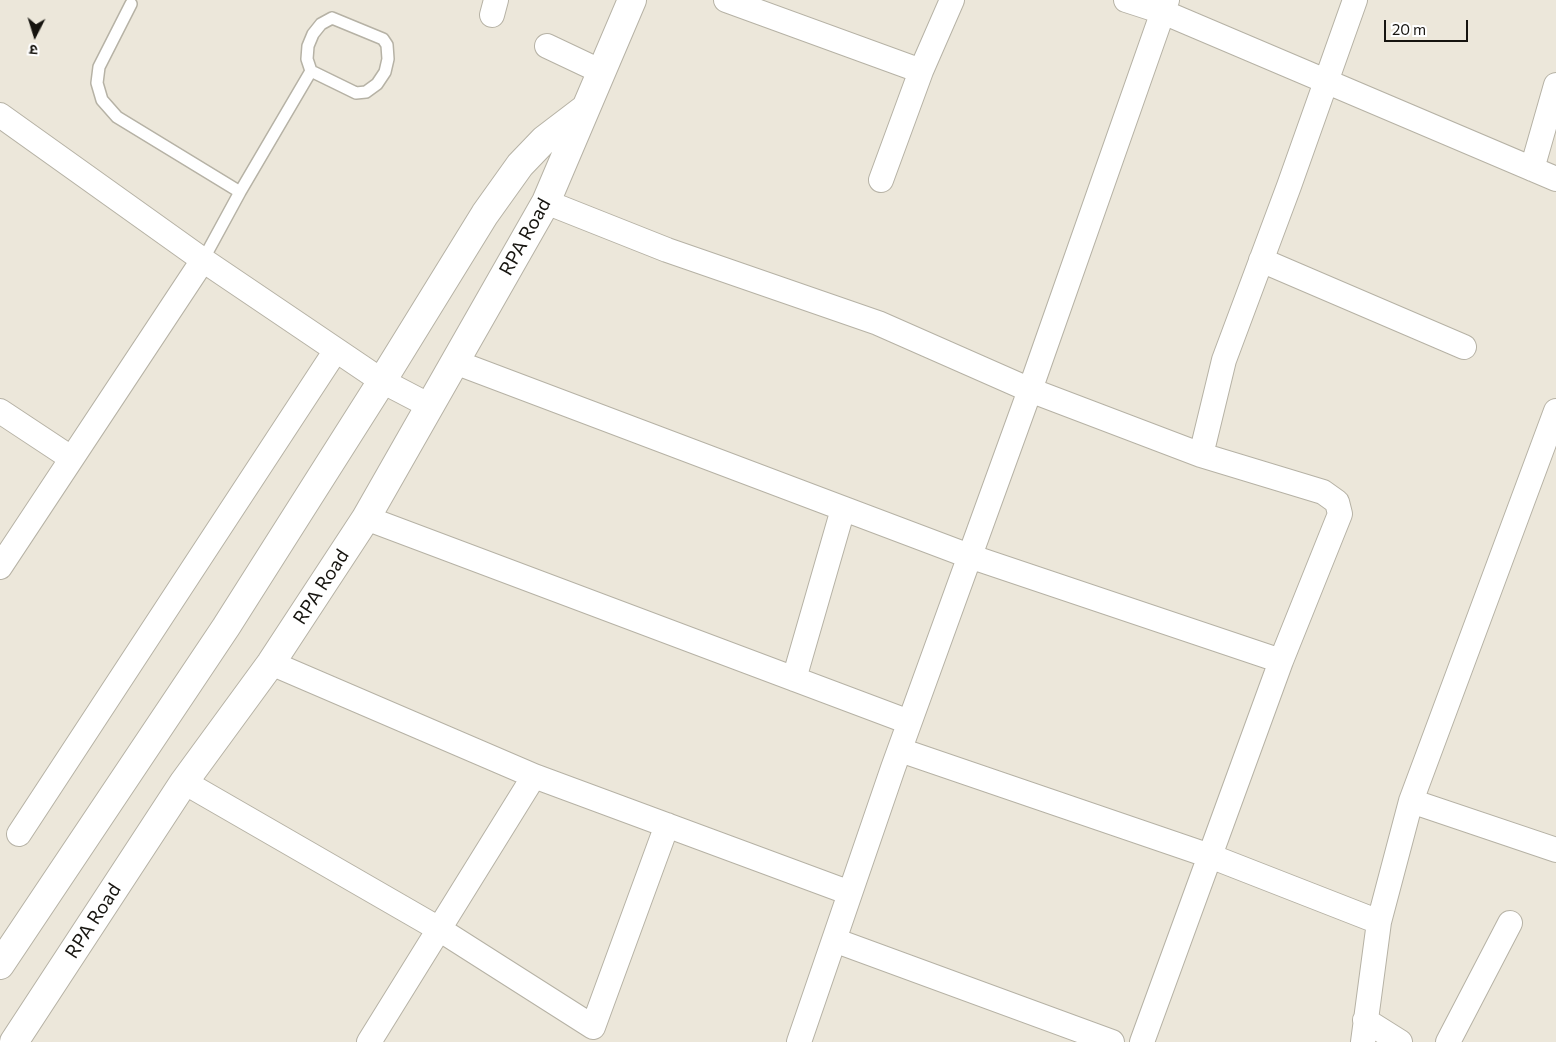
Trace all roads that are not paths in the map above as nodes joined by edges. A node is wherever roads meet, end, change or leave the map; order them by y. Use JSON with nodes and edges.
{"nodes":[{"id":1,"x":632,"y":0,"type":"edge"},
{"id":2,"x":726,"y":0,"type":"edge"},
{"id":3,"x":952,"y":0,"type":"edge"},
{"id":4,"x":1126,"y":0,"type":"edge"},
{"id":5,"x":1355,"y":0,"type":"edge"},
{"id":6,"x":131,"y":4,"type":"dead end"},
{"id":7,"x":1165,"y":6,"type":"edge"},
{"id":8,"x":547,"y":46,"type":"dead end"},
{"id":9,"x":921,"y":71,"type":"junction"},
{"id":10,"x":310,"y":72,"type":"junction"},
{"id":11,"x":602,"y":72,"type":"junction"},
{"id":12,"x":1326,"y":82,"type":"junction"},
{"id":13,"x":1556,"y":85,"type":"edge"},
{"id":14,"x":587,"y":107,"type":"junction"},
{"id":15,"x":0,"y":115,"type":"edge"},
{"id":16,"x":1532,"y":169,"type":"junction"},
{"id":17,"x":1556,"y":179,"type":"edge"},
{"id":18,"x":881,"y":180,"type":"dead end"},
{"id":19,"x":240,"y":192,"type":"junction"},
{"id":20,"x":546,"y":202,"type":"junction"},
{"id":21,"x":203,"y":260,"type":"junction"},
{"id":22,"x":1261,"y":260,"type":"junction"},
{"id":23,"x":1464,"y":347,"type":"dead end"},
{"id":24,"x":336,"y":350,"type":"junction"},
{"id":25,"x":454,"y":362,"type":"junction"},
{"id":26,"x":382,"y":381,"type":"junction"},
{"id":27,"x":1030,"y":390,"type":"junction"},
{"id":28,"x":430,"y":406,"type":"junction"},
{"id":29,"x":1556,"y":411,"type":"edge"},
{"id":30,"x":0,"y":412,"type":"edge"},
{"id":31,"x":1201,"y":455,"type":"junction"},
{"id":32,"x":71,"y":458,"type":"junction"},
{"id":33,"x":843,"y":509,"type":"junction"},
{"id":34,"x":366,"y":518,"type":"junction"},
{"id":35,"x":969,"y":556,"type":"junction"},
{"id":36,"x":0,"y":567,"type":"edge"},
{"id":37,"x":1281,"y":661,"type":"junction"},
{"id":38,"x":271,"y":663,"type":"junction"},
{"id":39,"x":794,"y":679,"type":"junction"},
{"id":40,"x":910,"y":722,"type":"junction"},
{"id":41,"x":900,"y":750,"type":"junction"},
{"id":42,"x":534,"y":776,"type":"junction"},
{"id":43,"x":184,"y":782,"type":"junction"},
{"id":44,"x":1411,"y":801,"type":"junction"},
{"id":45,"x":667,"y":825,"type":"junction"},
{"id":46,"x":19,"y":834,"type":"dead end"},
{"id":47,"x":1556,"y":850,"type":"edge"},
{"id":48,"x":1210,"y":856,"type":"junction"},
{"id":49,"x":850,"y":893,"type":"junction"},
{"id":50,"x":1379,"y":922,"type":"junction"},
{"id":51,"x":1510,"y":923,"type":"dead end"},
{"id":52,"x":439,"y":929,"type":"junction"},
{"id":53,"x":834,"y":940,"type":"junction"},
{"id":54,"x":0,"y":965,"type":"edge"},
{"id":55,"x":1364,"y":1031,"type":"edge"},
{"id":56,"x":589,"y":1034,"type":"edge"},
{"id":57,"x":14,"y":1042,"type":"edge"},
{"id":58,"x":369,"y":1042,"type":"edge"},
{"id":59,"x":799,"y":1042,"type":"edge"},
{"id":60,"x":1112,"y":1042,"type":"edge"},
{"id":61,"x":1142,"y":1042,"type":"edge"},
{"id":62,"x":1400,"y":1042,"type":"edge"},
{"id":63,"x":1448,"y":1042,"type":"edge"}],
"edges":[{"from":1,"to":11,"type":"street","name":"RPA Road"},
{"from":2,"to":9,"type":"street"},
{"from":3,"to":9,"type":"street"},
{"from":4,"to":7,"type":"street"},
{"from":5,"to":12,"type":"street"},
{"from":6,"to":19,"type":"lane"},
{"from":7,"to":12,"type":"street"},
{"from":7,"to":27,"type":"street"},
{"from":8,"to":11,"type":"street"},
{"from":9,"to":18,"type":"street"},
{"from":10,"to":10,"type":"lane"},
{"from":10,"to":19,"type":"lane"},
{"from":11,"to":14,"type":"street","name":"RPA Road"},
{"from":12,"to":16,"type":"street"},
{"from":12,"to":22,"type":"street"},
{"from":13,"to":16,"type":"street"},
{"from":14,"to":20,"type":"street","name":"RPA Road"},
{"from":14,"to":26,"type":"street","name":"RPA Road"},
{"from":15,"to":21,"type":"street"},
{"from":16,"to":17,"type":"street"},
{"from":19,"to":21,"type":"lane"},
{"from":20,"to":25,"type":"street","name":"RPA Road"},
{"from":20,"to":27,"type":"street"},
{"from":21,"to":24,"type":"street"},
{"from":21,"to":32,"type":"street"},
{"from":22,"to":23,"type":"street"},
{"from":22,"to":31,"type":"street"},
{"from":24,"to":26,"type":"street"},
{"from":24,"to":46,"type":"street"},
{"from":25,"to":28,"type":"street","name":"RPA Road"},
{"from":25,"to":33,"type":"street"},
{"from":26,"to":28,"type":"street"},
{"from":26,"to":54,"type":"street","name":"RPA Road"},
{"from":27,"to":31,"type":"street"},
{"from":27,"to":35,"type":"street"},
{"from":28,"to":34,"type":"street","name":"RPA Road"},
{"from":29,"to":44,"type":"street"},
{"from":30,"to":32,"type":"street"},
{"from":31,"to":37,"type":"street"},
{"from":32,"to":36,"type":"street"},
{"from":33,"to":35,"type":"street"},
{"from":33,"to":39,"type":"street"},
{"from":34,"to":38,"type":"street","name":"RPA Road"},
{"from":34,"to":39,"type":"street"},
{"from":35,"to":37,"type":"street"},
{"from":35,"to":40,"type":"street"},
{"from":37,"to":48,"type":"street"},
{"from":38,"to":42,"type":"street"},
{"from":38,"to":43,"type":"street","name":"RPA Road"},
{"from":39,"to":40,"type":"street"},
{"from":40,"to":41,"type":"street"},
{"from":41,"to":48,"type":"street"},
{"from":41,"to":49,"type":"street"},
{"from":42,"to":45,"type":"street"},
{"from":42,"to":52,"type":"street"},
{"from":43,"to":52,"type":"street"},
{"from":43,"to":57,"type":"street","name":"RPA Road"},
{"from":44,"to":47,"type":"street"},
{"from":44,"to":50,"type":"street"},
{"from":45,"to":49,"type":"street"},
{"from":45,"to":56,"type":"street"},
{"from":48,"to":50,"type":"street"},
{"from":48,"to":61,"type":"street"},
{"from":49,"to":53,"type":"street"},
{"from":50,"to":55,"type":"street"},
{"from":51,"to":63,"type":"street"},
{"from":52,"to":56,"type":"street"},
{"from":52,"to":58,"type":"street"},
{"from":53,"to":59,"type":"street"},
{"from":53,"to":60,"type":"street"},
{"from":55,"to":62,"type":"street"}]}
